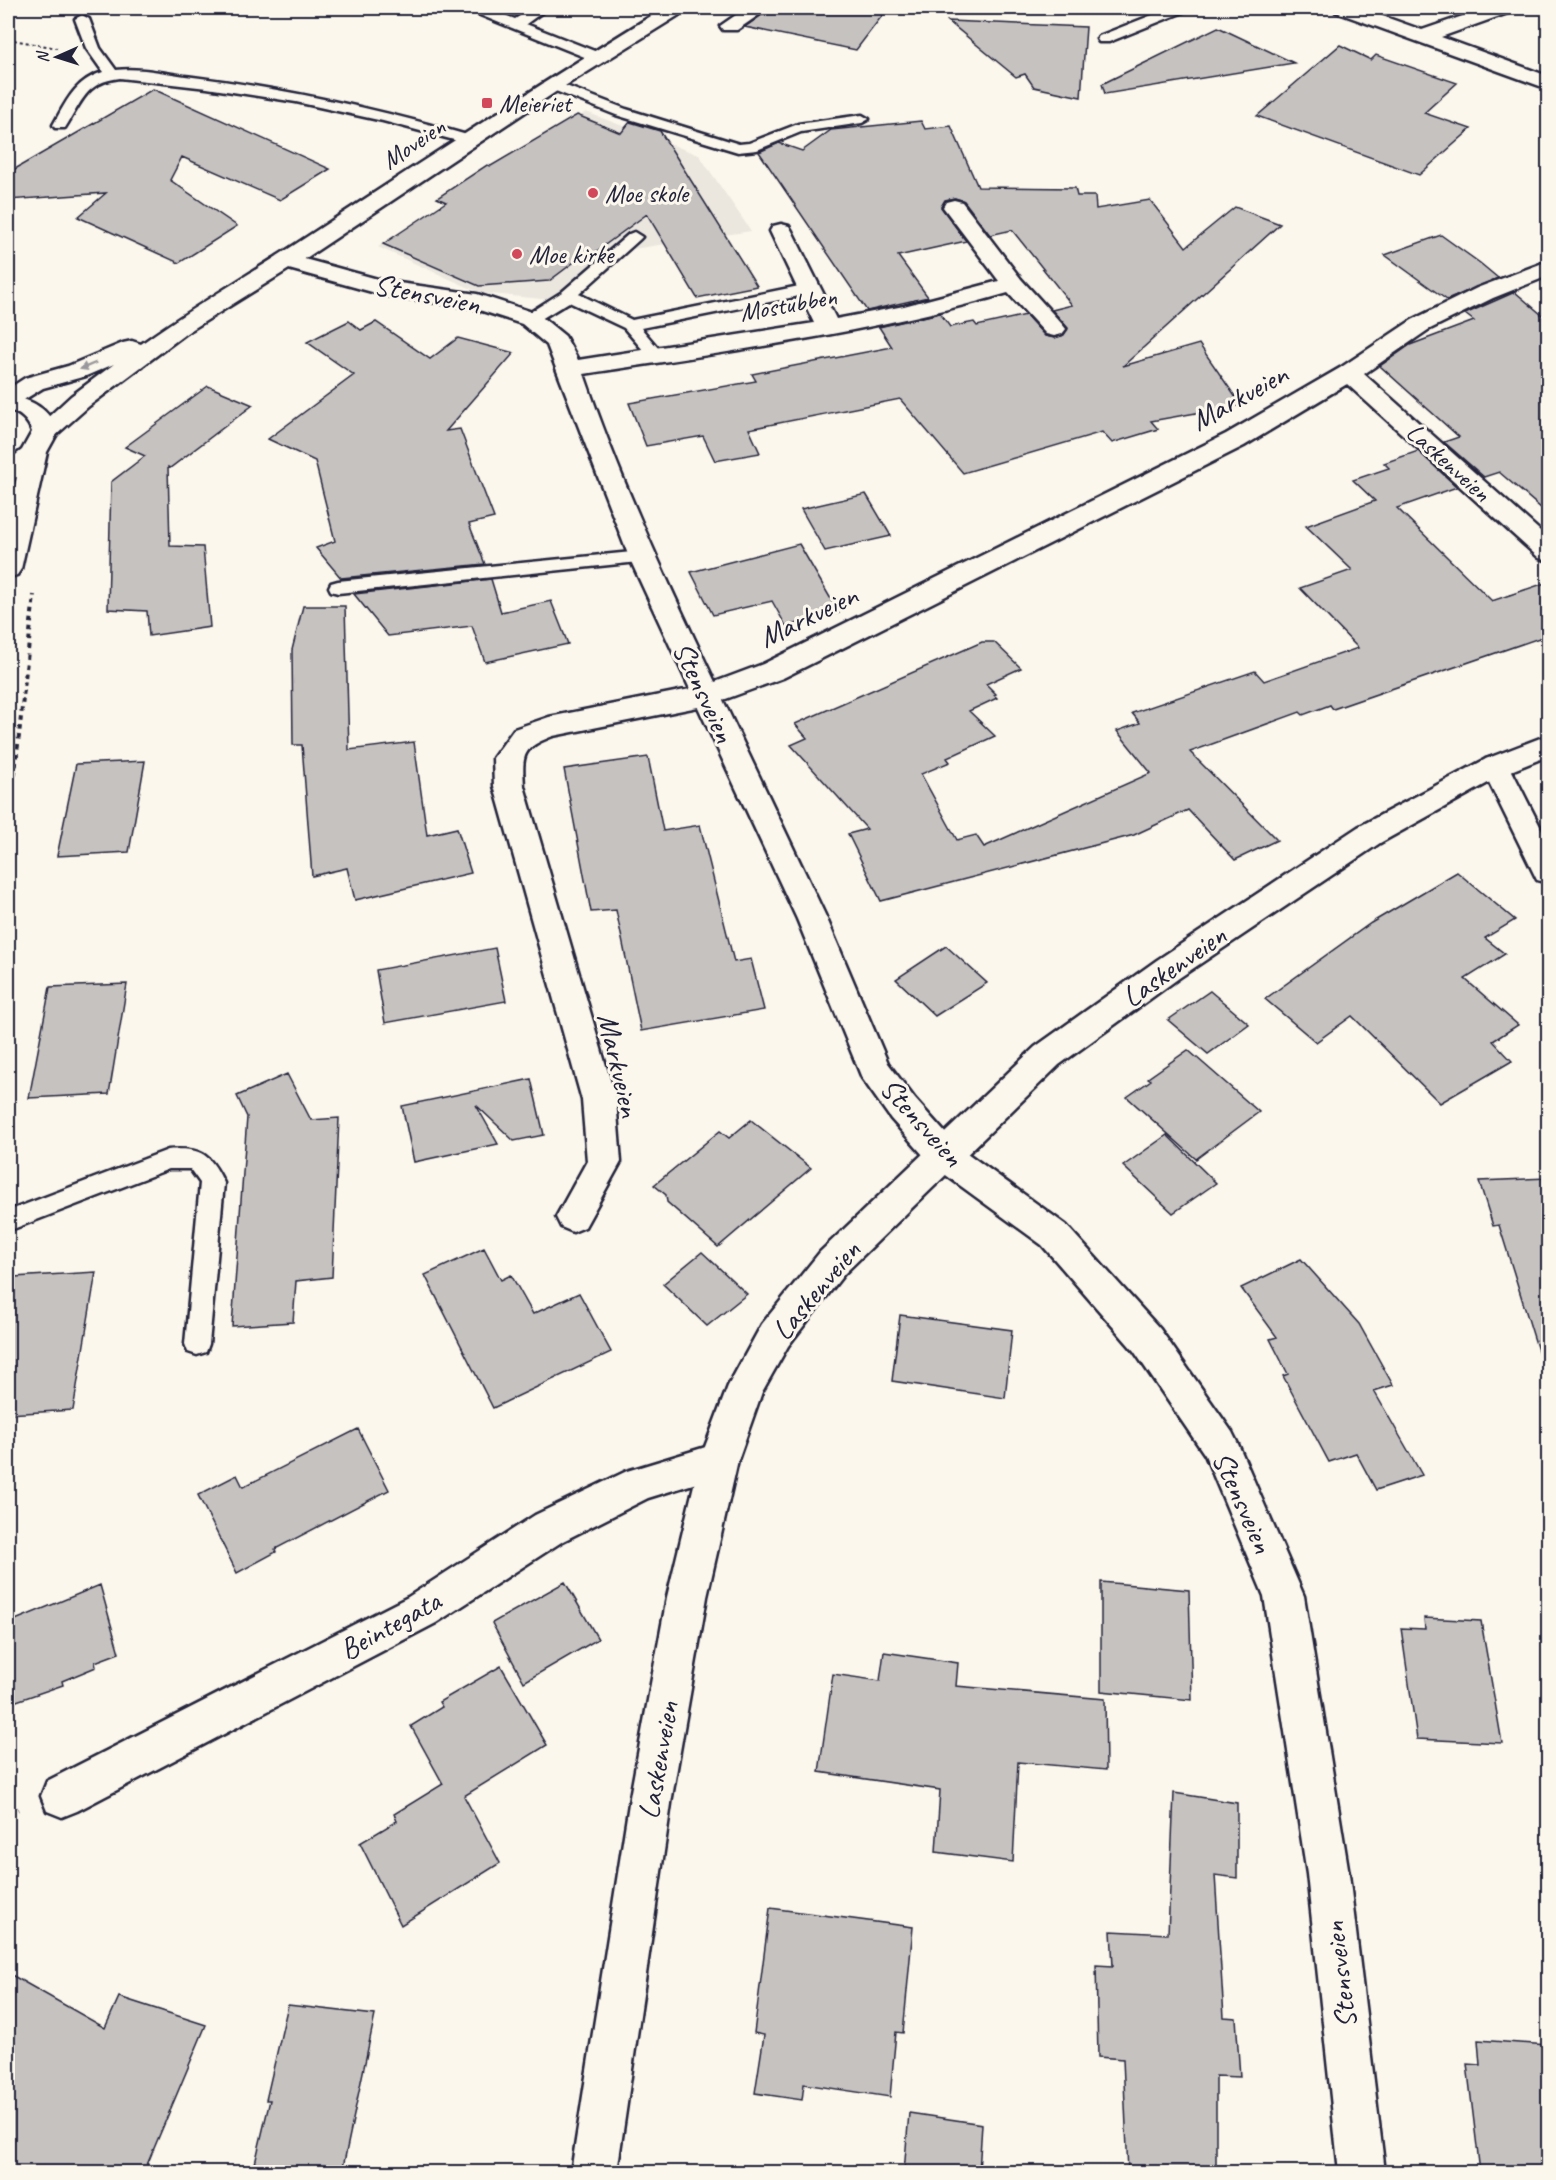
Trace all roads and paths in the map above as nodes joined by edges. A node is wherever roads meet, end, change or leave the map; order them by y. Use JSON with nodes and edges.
{"nodes":[{"id":1,"x":475,"y":8,"type":"edge"},
{"id":2,"x":542,"y":8,"type":"edge"},
{"id":3,"x":677,"y":8,"type":"edge"},
{"id":4,"x":759,"y":8,"type":"edge"},
{"id":5,"x":1181,"y":8,"type":"edge"},
{"id":6,"x":1343,"y":8,"type":"edge"},
{"id":7,"x":1504,"y":8,"type":"edge"},
{"id":8,"x":82,"y":19,"type":"dead end"},
{"id":9,"x":516,"y":24,"type":"junction"},
{"id":10,"x":730,"y":26,"type":"dead end"},
{"id":11,"x":1421,"y":37,"type":"junction"},
{"id":12,"x":8,"y":39,"type":"edge"},
{"id":13,"x":1104,"y":39,"type":"dead end"},
{"id":14,"x":93,"y":48,"type":"junction"},
{"id":15,"x":597,"y":57,"type":"junction"},
{"id":16,"x":111,"y":74,"type":"junction"},
{"id":17,"x":1548,"y":83,"type":"edge"},
{"id":18,"x":553,"y":85,"type":"junction"},
{"id":19,"x":862,"y":119,"type":"dead end"},
{"id":20,"x":60,"y":125,"type":"dead end"},
{"id":21,"x":469,"y":141,"type":"junction"},
{"id":22,"x":954,"y":207,"type":"dead end"},
{"id":23,"x":781,"y":231,"type":"dead end"},
{"id":24,"x":634,"y":237,"type":"dead end"},
{"id":25,"x":286,"y":261,"type":"junction"},
{"id":26,"x":1548,"y":268,"type":"edge"},
{"id":27,"x":1013,"y":284,"type":"junction"},
{"id":28,"x":809,"y":289,"type":"junction"},
{"id":29,"x":568,"y":295,"type":"junction"},
{"id":30,"x":530,"y":319,"type":"junction"},
{"id":31,"x":630,"y":325,"type":"junction"},
{"id":32,"x":180,"y":327,"type":"junction"},
{"id":33,"x":828,"y":327,"type":"junction"},
{"id":34,"x":1054,"y":329,"type":"dead end"},
{"id":35,"x":656,"y":355,"type":"junction"},
{"id":36,"x":570,"y":369,"type":"junction"},
{"id":37,"x":1349,"y":373,"type":"junction"},
{"id":38,"x":8,"y":401,"type":"edge"},
{"id":39,"x":40,"y":443,"type":"junction"},
{"id":40,"x":8,"y":471,"type":"edge"},
{"id":41,"x":1548,"y":552,"type":"edge"},
{"id":42,"x":642,"y":557,"type":"junction"},
{"id":43,"x":8,"y":569,"type":"edge"},
{"id":44,"x":338,"y":587,"type":"dead end"},
{"id":45,"x":34,"y":591,"type":"dead end"},
{"id":46,"x":706,"y":696,"type":"junction"},
{"id":47,"x":1548,"y":745,"type":"edge"},
{"id":48,"x":1496,"y":766,"type":"junction"},
{"id":49,"x":8,"y":838,"type":"edge"},
{"id":50,"x":1548,"y":872,"type":"edge"},
{"id":51,"x":944,"y":1155,"type":"junction"},
{"id":52,"x":573,"y":1216,"type":"dead end"},
{"id":53,"x":8,"y":1221,"type":"edge"},
{"id":54,"x":197,"y":1344,"type":"dead end"},
{"id":55,"x":719,"y":1460,"type":"junction"},
{"id":56,"x":62,"y":1796,"type":"dead end"},
{"id":57,"x":594,"y":2172,"type":"edge"},
{"id":58,"x":1362,"y":2172,"type":"edge"}],
"edges":[{"from":1,"to":9,"type":"lane"},
{"from":2,"to":9,"type":"lane"},
{"from":3,"to":15,"type":"street","name":"Moveien"},
{"from":4,"to":10,"type":"street"},
{"from":5,"to":13,"type":"lane"},
{"from":6,"to":11,"type":"street"},
{"from":7,"to":11,"type":"street"},
{"from":8,"to":14,"type":"lane"},
{"from":9,"to":15,"type":"lane"},
{"from":11,"to":17,"type":"street"},
{"from":12,"to":14,"type":"path"},
{"from":14,"to":16,"type":"lane"},
{"from":15,"to":18,"type":"street","name":"Moveien"},
{"from":16,"to":20,"type":"lane"},
{"from":16,"to":21,"type":"lane"},
{"from":18,"to":19,"type":"lane"},
{"from":18,"to":21,"type":"street","name":"Moveien"},
{"from":21,"to":25,"type":"street","name":"Moveien"},
{"from":22,"to":27,"type":"street"},
{"from":23,"to":28,"type":"street"},
{"from":24,"to":29,"type":"lane"},
{"from":25,"to":30,"type":"street","name":"Stensveien"},
{"from":25,"to":32,"type":"street","name":"Moveien"},
{"from":26,"to":37,"type":"street","name":"Markveien"},
{"from":27,"to":33,"type":"street","name":"Mostubben"},
{"from":27,"to":34,"type":"street"},
{"from":28,"to":31,"type":"lane"},
{"from":28,"to":33,"type":"street"},
{"from":29,"to":30,"type":"lane"},
{"from":29,"to":31,"type":"lane"},
{"from":30,"to":36,"type":"street","name":"Stensveien"},
{"from":31,"to":35,"type":"lane"},
{"from":32,"to":38,"type":"street","name":"Moveien","one_way":true},
{"from":32,"to":39,"type":"street","name":"Moveien"},
{"from":33,"to":35,"type":"street","name":"Mostubben"},
{"from":35,"to":36,"type":"street","name":"Mostubben"},
{"from":36,"to":42,"type":"street","name":"Stensveien"},
{"from":37,"to":41,"type":"street","name":"Laskenveien"},
{"from":37,"to":46,"type":"street","name":"Markveien"},
{"from":38,"to":39,"type":"street"},
{"from":39,"to":40,"type":"street","name":"Moveien"},
{"from":39,"to":43,"type":"street"},
{"from":42,"to":44,"type":"lane"},
{"from":42,"to":46,"type":"street","name":"Stensveien"},
{"from":45,"to":49,"type":"path"},
{"from":46,"to":51,"type":"street","name":"Stensveien"},
{"from":46,"to":52,"type":"street","name":"Markveien"},
{"from":47,"to":48,"type":"street","name":"Laskenveien"},
{"from":48,"to":50,"type":"street"},
{"from":48,"to":51,"type":"street","name":"Laskenveien"},
{"from":51,"to":55,"type":"street","name":"Laskenveien"},
{"from":51,"to":58,"type":"street","name":"Stensveien"},
{"from":53,"to":54,"type":"lane"},
{"from":55,"to":56,"type":"street","name":"Beintegata"},
{"from":55,"to":57,"type":"street","name":"Laskenveien"}]}
